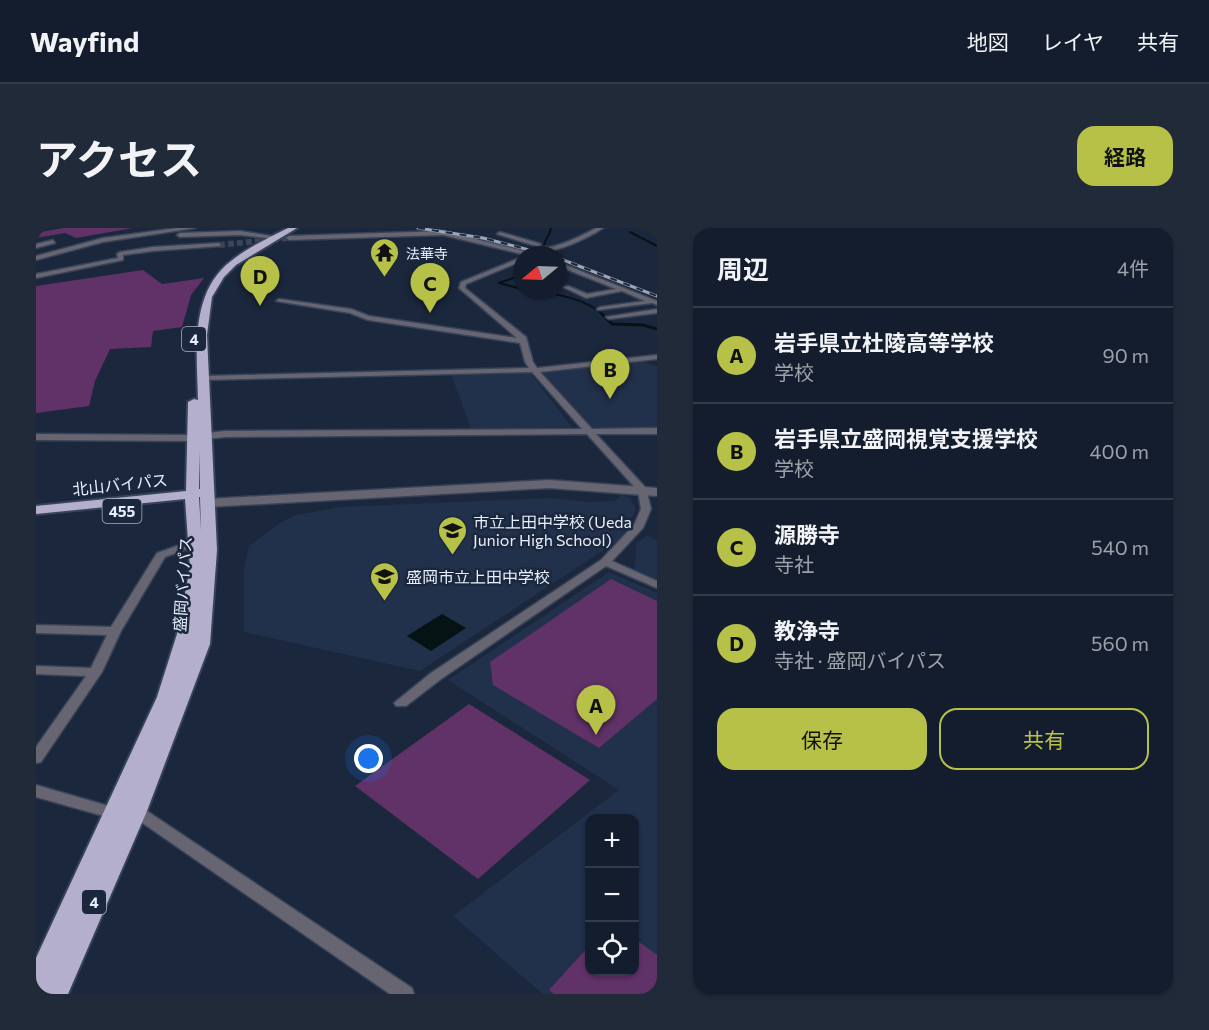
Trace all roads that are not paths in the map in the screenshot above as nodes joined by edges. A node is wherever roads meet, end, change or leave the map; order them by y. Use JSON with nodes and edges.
{"nodes":[{"id":1,"x":192,"y":228,"type":"edge"},
{"id":2,"x":293,"y":228,"type":"edge"},
{"id":3,"x":329,"y":228,"type":"edge"},
{"id":4,"x":600,"y":228,"type":"edge"},
{"id":5,"x":166,"y":230,"type":"junction"},
{"id":6,"x":287,"y":233,"type":"edge"},
{"id":7,"x":500,"y":234,"type":"dead end"},
{"id":8,"x":272,"y":236,"type":"junction"},
{"id":9,"x":337,"y":236,"type":"junction"},
{"id":10,"x":53,"y":242,"type":"dead end"},
{"id":11,"x":219,"y":245,"type":"tunnel mouth"},
{"id":12,"x":36,"y":246,"type":"edge"},
{"id":13,"x":538,"y":246,"type":"edge"},
{"id":14,"x":559,"y":246,"type":"edge"},
{"id":15,"x":513,"y":248,"type":"edge"},
{"id":16,"x":36,"y":258,"type":"edge"},
{"id":17,"x":513,"y":263,"type":"edge"},
{"id":18,"x":567,"y":268,"type":"edge"},
{"id":19,"x":36,"y":276,"type":"edge"},
{"id":20,"x":567,"y":287,"type":"edge"},
{"id":21,"x":621,"y":290,"type":"junction"},
{"id":22,"x":279,"y":301,"type":"dead end"},
{"id":23,"x":656,"y":302,"type":"edge"},
{"id":24,"x":600,"y":309,"type":"dead end"},
{"id":25,"x":657,"y":311,"type":"edge"},
{"id":26,"x":609,"y":317,"type":"dead end"},
{"id":27,"x":520,"y":337,"type":"junction"},
{"id":28,"x":657,"y":357,"type":"edge"},
{"id":29,"x":536,"y":370,"type":"junction"},
{"id":30,"x":203,"y":378,"type":"junction"},
{"id":31,"x":587,"y":431,"type":"junction"},
{"id":32,"x":657,"y":431,"type":"edge"},
{"id":33,"x":200,"y":437,"type":"junction"},
{"id":34,"x":36,"y":438,"type":"edge"},
{"id":35,"x":633,"y":480,"type":"junction"},
{"id":36,"x":657,"y":484,"type":"edge"},
{"id":37,"x":643,"y":490,"type":"junction"},
{"id":38,"x":657,"y":492,"type":"edge"},
{"id":39,"x":200,"y":498,"type":"junction"},
{"id":40,"x":36,"y":510,"type":"edge"},
{"id":41,"x":36,"y":521,"type":"edge"},
{"id":42,"x":197,"y":542,"type":"junction"},
{"id":43,"x":605,"y":562,"type":"junction"},
{"id":44,"x":657,"y":585,"type":"edge"},
{"id":45,"x":36,"y":629,"type":"edge"},
{"id":46,"x":115,"y":631,"type":"junction"},
{"id":47,"x":36,"y":670,"type":"edge"},
{"id":48,"x":95,"y":672,"type":"junction"},
{"id":49,"x":401,"y":704,"type":"dead end"},
{"id":50,"x":36,"y":758,"type":"edge"},
{"id":51,"x":36,"y":791,"type":"edge"},
{"id":52,"x":125,"y":812,"type":"junction"},
{"id":53,"x":36,"y":986,"type":"edge"},
{"id":54,"x":55,"y":994,"type":"edge"},
{"id":55,"x":405,"y":994,"type":"edge"}],
"edges":[{"from":1,"to":5,"type":"street"},
{"from":2,"to":8,"type":"highway","name":"盛岡バイパス","number":"4"},
{"from":3,"to":9,"type":"street"},
{"from":4,"to":14,"type":"street"},
{"from":5,"to":8,"type":"street"},
{"from":5,"to":16,"type":"street"},
{"from":6,"to":8,"type":"highway","name":"盛岡バイパス","number":"4"},
{"from":6,"to":9,"type":"street"},
{"from":7,"to":13,"type":"street"},
{"from":8,"to":30,"type":"highway","name":"盛岡バイパス","number":"4"},
{"from":8,"to":33,"type":"highway","name":"盛岡バイパス","number":"4"},
{"from":9,"to":15,"type":"street"},
{"from":10,"to":12,"type":"street"},
{"from":11,"to":19,"type":"street"},
{"from":17,"to":27,"type":"street"},
{"from":18,"to":21,"type":"street"},
{"from":20,"to":21,"type":"street"},
{"from":21,"to":23,"type":"street"},
{"from":22,"to":27,"type":"street"},
{"from":23,"to":24,"type":"street"},
{"from":25,"to":26,"type":"street"},
{"from":27,"to":29,"type":"street"},
{"from":28,"to":29,"type":"street"},
{"from":29,"to":30,"type":"street"},
{"from":29,"to":31,"type":"street"},
{"from":30,"to":33,"type":"highway","name":"盛岡バイパス","number":"4"},
{"from":31,"to":32,"type":"street"},
{"from":31,"to":33,"type":"street"},
{"from":31,"to":35,"type":"street"},
{"from":33,"to":34,"type":"street"},
{"from":33,"to":39,"type":"highway","name":"盛岡バイパス","number":"4"},
{"from":35,"to":36,"type":"street"},
{"from":35,"to":37,"type":"street"},
{"from":35,"to":39,"type":"street"},
{"from":37,"to":38,"type":"street"},
{"from":37,"to":39,"type":"street"},
{"from":37,"to":43,"type":"street"},
{"from":39,"to":40,"type":"highway","name":"北山バイパス","number":"455"},
{"from":39,"to":41,"type":"highway","name":"北山バイパス","number":"455"},
{"from":39,"to":42,"type":"highway","name":"盛岡バイパス","number":"4"},
{"from":39,"to":52,"type":"highway","name":"盛岡バイパス","number":"4"},
{"from":42,"to":46,"type":"street"},
{"from":42,"to":52,"type":"highway","name":"盛岡バイパス","number":"4"},
{"from":43,"to":44,"type":"street"},
{"from":43,"to":49,"type":"street"},
{"from":45,"to":46,"type":"street"},
{"from":46,"to":48,"type":"street"},
{"from":47,"to":48,"type":"street"},
{"from":48,"to":50,"type":"street"},
{"from":51,"to":52,"type":"street"},
{"from":52,"to":53,"type":"highway","name":"盛岡バイパス","number":"4"},
{"from":52,"to":54,"type":"highway","name":"盛岡バイパス","number":"4"},
{"from":52,"to":55,"type":"street"}]}
